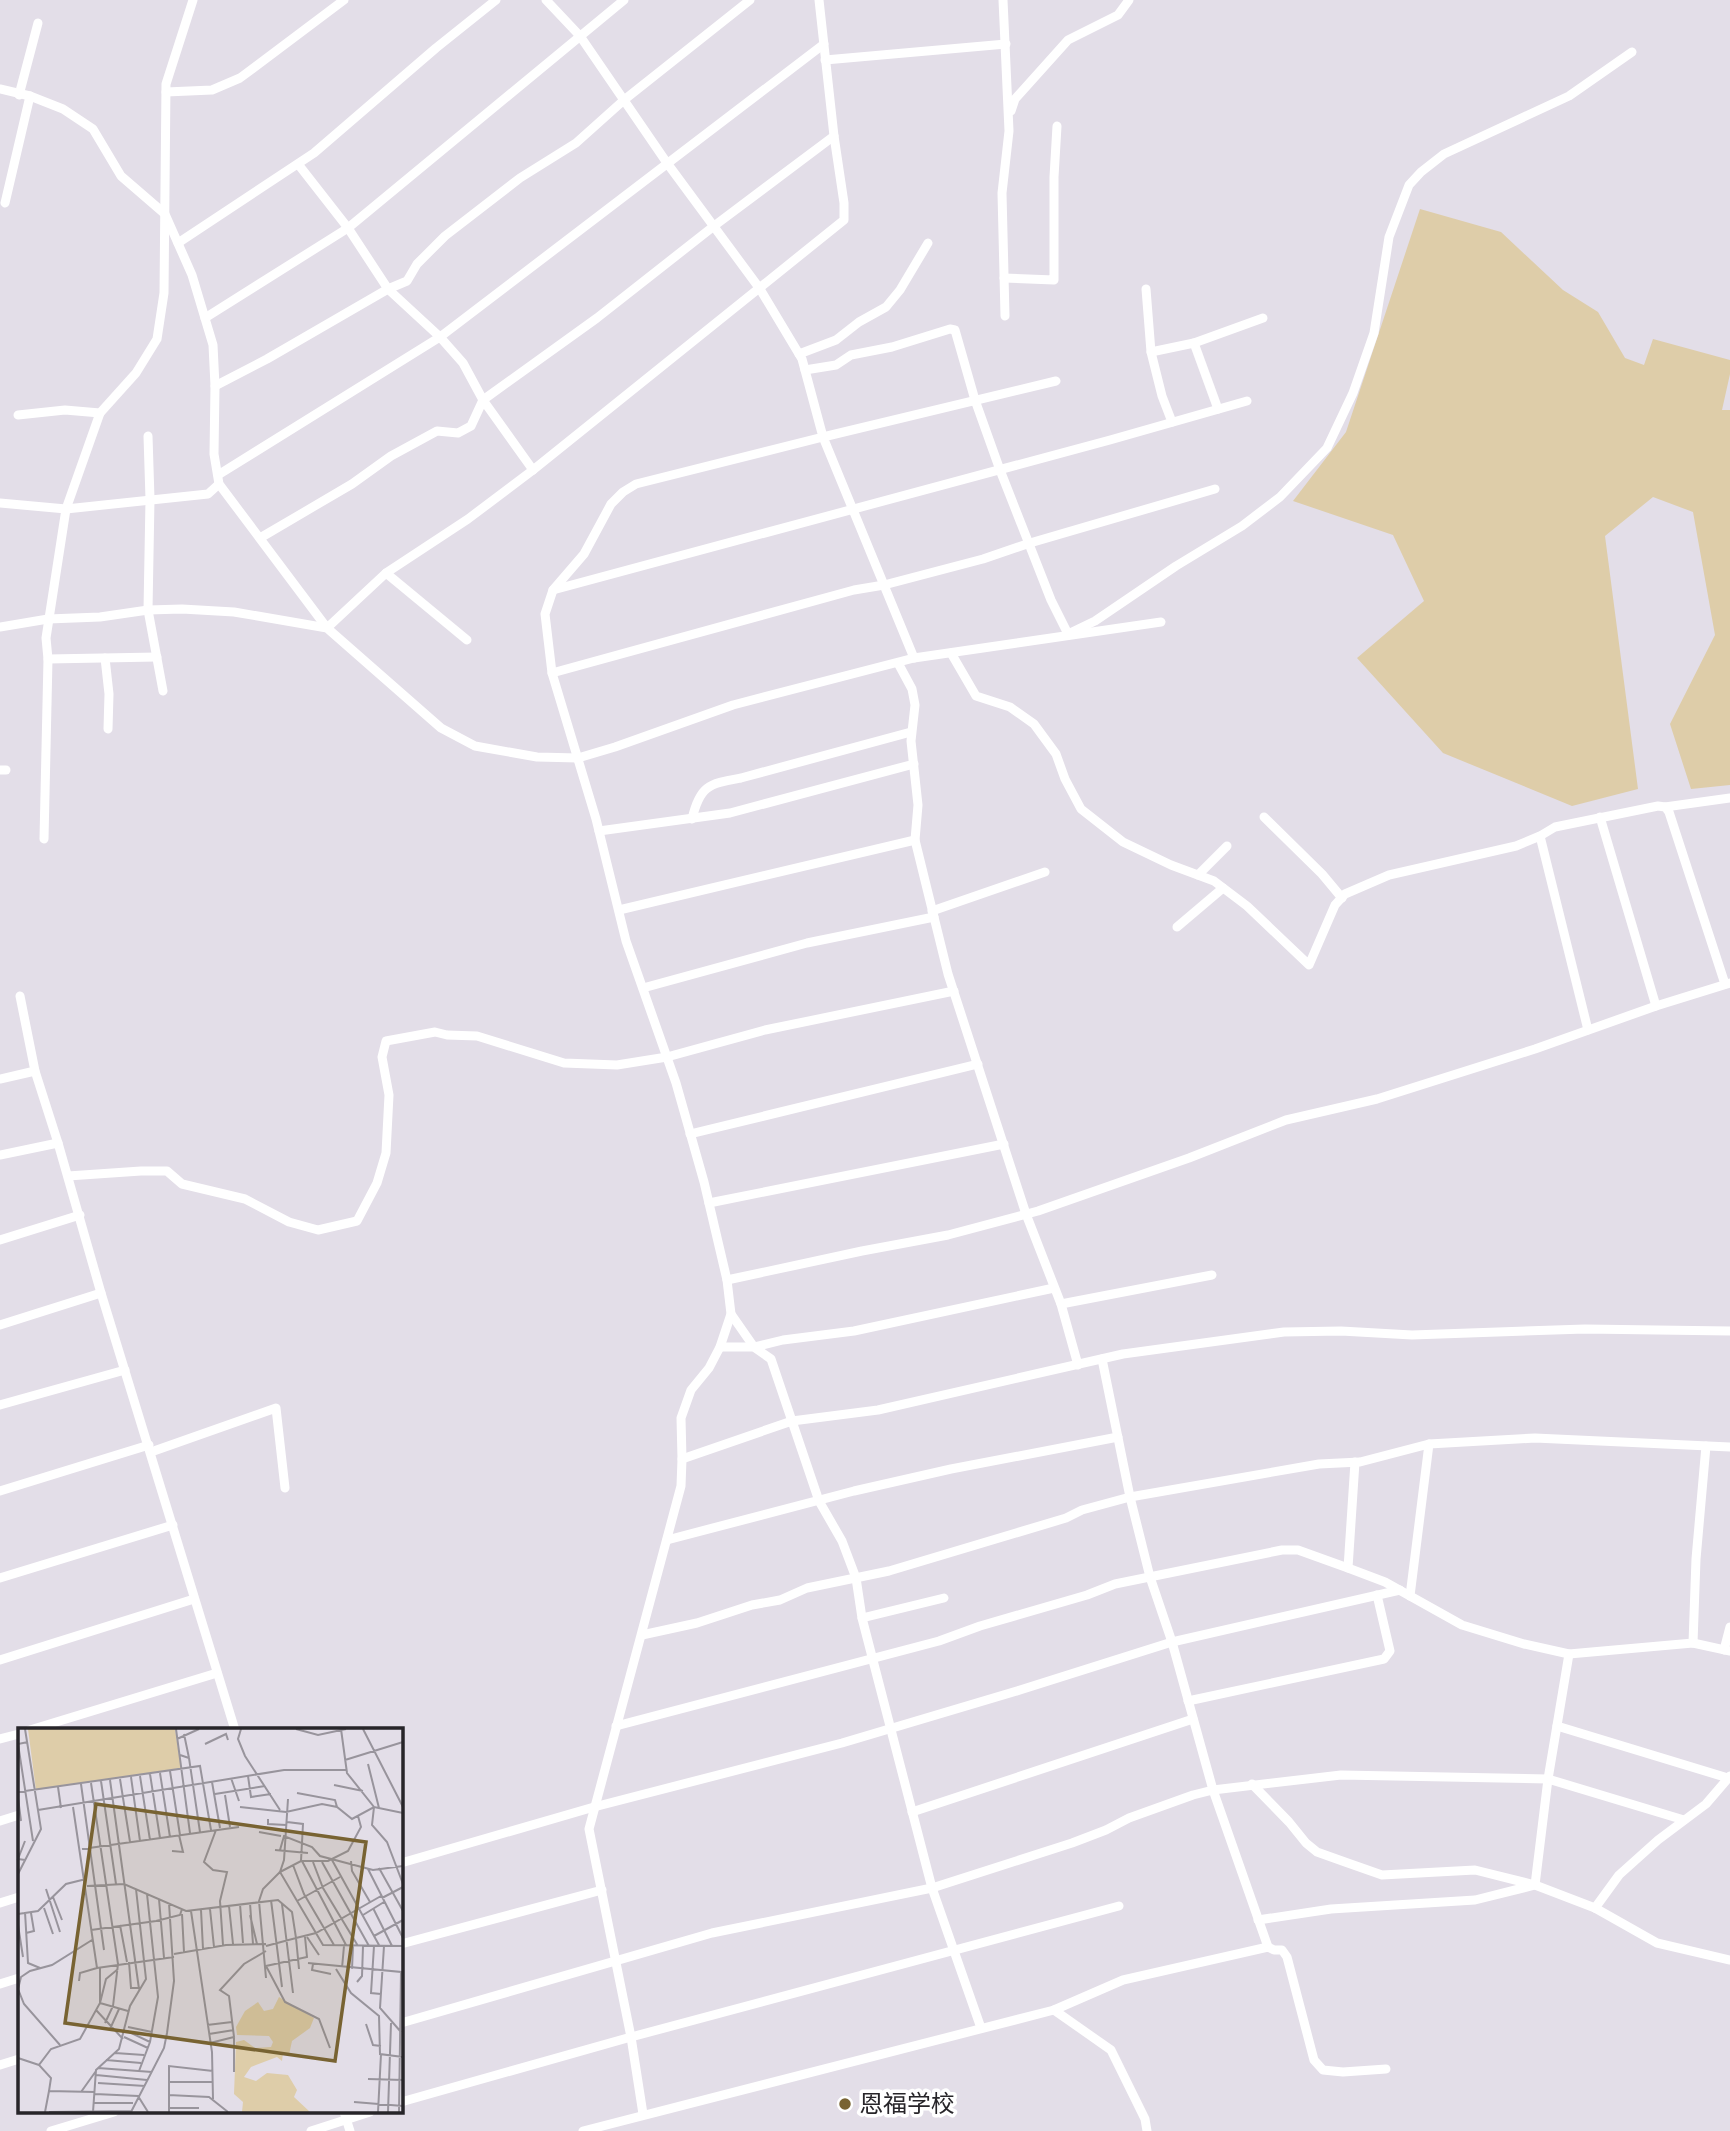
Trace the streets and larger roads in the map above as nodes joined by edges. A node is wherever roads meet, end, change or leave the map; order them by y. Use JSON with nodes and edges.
{"nodes":[{"id":1,"x":193,"y":0,"type":"edge"},
{"id":2,"x":344,"y":0,"type":"edge"},
{"id":3,"x":496,"y":0,"type":"edge"},
{"id":4,"x":546,"y":0,"type":"edge"},
{"id":5,"x":624,"y":0,"type":"edge"},
{"id":6,"x":750,"y":0,"type":"edge"},
{"id":7,"x":819,"y":0,"type":"edge"},
{"id":8,"x":1003,"y":0,"type":"edge"},
{"id":9,"x":1129,"y":0,"type":"edge"},
{"id":10,"x":38,"y":23,"type":"dead end"},
{"id":11,"x":580,"y":36,"type":"junction"},
{"id":12,"x":824,"y":44,"type":"junction"},
{"id":13,"x":1006,"y":44,"type":"junction"},
{"id":14,"x":1632,"y":52,"type":"dead end"},
{"id":15,"x":825,"y":60,"type":"junction"},
{"id":16,"x":0,"y":89,"type":"edge"},
{"id":17,"x":166,"y":92,"type":"junction"},
{"id":18,"x":19,"y":95,"type":"junction"},
{"id":19,"x":30,"y":96,"type":"junction"},
{"id":20,"x":624,"y":100,"type":"junction"},
{"id":21,"x":1009,"y":120,"type":"junction"},
{"id":22,"x":1057,"y":126,"type":"dead end"},
{"id":23,"x":834,"y":136,"type":"junction"},
{"id":24,"x":667,"y":163,"type":"junction"},
{"id":25,"x":298,"y":164,"type":"junction"},
{"id":26,"x":5,"y":203,"type":"dead end"},
{"id":27,"x":165,"y":214,"type":"junction"},
{"id":28,"x":714,"y":226,"type":"junction"},
{"id":29,"x":348,"y":228,"type":"junction"},
{"id":30,"x":178,"y":243,"type":"junction"},
{"id":31,"x":928,"y":243,"type":"dead end"},
{"id":32,"x":1004,"y":278,"type":"junction"},
{"id":33,"x":388,"y":289,"type":"junction"},
{"id":34,"x":760,"y":289,"type":"junction"},
{"id":35,"x":1146,"y":289,"type":"dead end"},
{"id":36,"x":1005,"y":316,"type":"dead end"},
{"id":37,"x":205,"y":318,"type":"junction"},
{"id":38,"x":1263,"y":318,"type":"dead end"},
{"id":39,"x":440,"y":337,"type":"junction"},
{"id":40,"x":1194,"y":343,"type":"junction"},
{"id":41,"x":1151,"y":352,"type":"junction"},
{"id":42,"x":799,"y":354,"type":"junction"},
{"id":43,"x":805,"y":370,"type":"junction"},
{"id":44,"x":1056,"y":381,"type":"dead end"},
{"id":45,"x":215,"y":386,"type":"junction"},
{"id":46,"x":483,"y":400,"type":"junction"},
{"id":47,"x":975,"y":400,"type":"junction"},
{"id":48,"x":1247,"y":401,"type":"dead end"},
{"id":49,"x":1218,"y":409,"type":"junction"},
{"id":50,"x":100,"y":413,"type":"junction"},
{"id":51,"x":18,"y":415,"type":"dead end"},
{"id":52,"x":1172,"y":422,"type":"junction"},
{"id":53,"x":148,"y":436,"type":"dead end"},
{"id":54,"x":824,"y":438,"type":"junction"},
{"id":55,"x":533,"y":470,"type":"junction"},
{"id":56,"x":1000,"y":470,"type":"junction"},
{"id":57,"x":218,"y":480,"type":"junction"},
{"id":58,"x":1215,"y":489,"type":"dead end"},
{"id":59,"x":150,"y":499,"type":"junction"},
{"id":60,"x":0,"y":503,"type":"edge"},
{"id":61,"x":66,"y":509,"type":"junction"},
{"id":62,"x":854,"y":509,"type":"junction"},
{"id":63,"x":261,"y":538,"type":"junction"},
{"id":64,"x":1030,"y":543,"type":"junction"},
{"id":65,"x":386,"y":573,"type":"junction"},
{"id":66,"x":884,"y":585,"type":"junction"},
{"id":67,"x":553,"y":590,"type":"junction"},
{"id":68,"x":148,"y":610,"type":"junction"},
{"id":69,"x":48,"y":619,"type":"junction"},
{"id":70,"x":1161,"y":622,"type":"dead end"},
{"id":71,"x":0,"y":627,"type":"edge"},
{"id":72,"x":327,"y":628,"type":"junction"},
{"id":73,"x":1068,"y":634,"type":"junction"},
{"id":74,"x":467,"y":640,"type":"dead end"},
{"id":75,"x":951,"y":653,"type":"junction"},
{"id":76,"x":157,"y":657,"type":"junction"},
{"id":77,"x":105,"y":658,"type":"junction"},
{"id":78,"x":914,"y":658,"type":"junction"},
{"id":79,"x":48,"y":659,"type":"junction"},
{"id":80,"x":898,"y":663,"type":"junction"},
{"id":81,"x":552,"y":673,"type":"junction"},
{"id":82,"x":163,"y":691,"type":"dead end"},
{"id":83,"x":108,"y":729,"type":"dead end"},
{"id":84,"x":912,"y":732,"type":"junction"},
{"id":85,"x":578,"y":758,"type":"junction"},
{"id":86,"x":914,"y":764,"type":"junction"},
{"id":87,"x":1730,"y":798,"type":"edge"},
{"id":88,"x":1665,"y":807,"type":"junction"},
{"id":89,"x":1264,"y":817,"type":"dead end"},
{"id":90,"x":1600,"y":817,"type":"junction"},
{"id":91,"x":692,"y":819,"type":"junction"},
{"id":92,"x":599,"y":831,"type":"junction"},
{"id":93,"x":1540,"y":836,"type":"junction"},
{"id":94,"x":44,"y":839,"type":"dead end"},
{"id":95,"x":915,"y":840,"type":"junction"},
{"id":96,"x":1227,"y":845,"type":"dead end"},
{"id":97,"x":1045,"y":872,"type":"dead end"},
{"id":98,"x":1198,"y":875,"type":"junction"},
{"id":99,"x":1223,"y":888,"type":"junction"},
{"id":100,"x":1342,"y":898,"type":"junction"},
{"id":101,"x":619,"y":909,"type":"junction"},
{"id":102,"x":933,"y":914,"type":"junction"},
{"id":103,"x":1177,"y":927,"type":"dead end"},
{"id":104,"x":1728,"y":984,"type":"edge"},
{"id":105,"x":643,"y":988,"type":"junction"},
{"id":106,"x":954,"y":991,"type":"junction"},
{"id":107,"x":20,"y":996,"type":"dead end"},
{"id":108,"x":1656,"y":1006,"type":"junction"},
{"id":109,"x":1588,"y":1030,"type":"junction"},
{"id":110,"x":667,"y":1058,"type":"junction"},
{"id":111,"x":978,"y":1064,"type":"junction"},
{"id":112,"x":35,"y":1071,"type":"junction"},
{"id":113,"x":0,"y":1079,"type":"edge"},
{"id":114,"x":690,"y":1134,"type":"junction"},
{"id":115,"x":58,"y":1143,"type":"junction"},
{"id":116,"x":1004,"y":1144,"type":"junction"},
{"id":117,"x":0,"y":1155,"type":"edge"},
{"id":118,"x":68,"y":1175,"type":"junction"},
{"id":119,"x":709,"y":1203,"type":"junction"},
{"id":120,"x":80,"y":1214,"type":"junction"},
{"id":121,"x":1026,"y":1214,"type":"junction"},
{"id":122,"x":0,"y":1240,"type":"edge"},
{"id":123,"x":1212,"y":1275,"type":"dead end"},
{"id":124,"x":727,"y":1280,"type":"junction"},
{"id":125,"x":1054,"y":1288,"type":"junction"},
{"id":126,"x":101,"y":1293,"type":"junction"},
{"id":127,"x":1060,"y":1304,"type":"junction"},
{"id":128,"x":731,"y":1314,"type":"junction"},
{"id":129,"x":0,"y":1325,"type":"edge"},
{"id":130,"x":1730,"y":1331,"type":"edge"},
{"id":131,"x":720,"y":1347,"type":"junction"},
{"id":132,"x":754,"y":1347,"type":"junction"},
{"id":133,"x":1102,"y":1359,"type":"junction"},
{"id":134,"x":1078,"y":1365,"type":"junction"},
{"id":135,"x":125,"y":1370,"type":"junction"},
{"id":136,"x":0,"y":1405,"type":"edge"},
{"id":137,"x":792,"y":1421,"type":"junction"},
{"id":138,"x":1118,"y":1437,"type":"junction"},
{"id":139,"x":1429,"y":1444,"type":"junction"},
{"id":140,"x":1706,"y":1446,"type":"junction"},
{"id":141,"x":1730,"y":1447,"type":"edge"},
{"id":142,"x":150,"y":1449,"type":"junction"},
{"id":143,"x":682,"y":1460,"type":"junction"},
{"id":144,"x":1355,"y":1462,"type":"junction"},
{"id":145,"x":285,"y":1488,"type":"dead end"},
{"id":146,"x":0,"y":1491,"type":"edge"},
{"id":147,"x":1130,"y":1497,"type":"junction"},
{"id":148,"x":819,"y":1501,"type":"junction"},
{"id":149,"x":173,"y":1525,"type":"junction"},
{"id":150,"x":667,"y":1540,"type":"junction"},
{"id":151,"x":1348,"y":1568,"type":"junction"},
{"id":152,"x":1150,"y":1577,"type":"junction"},
{"id":153,"x":0,"y":1578,"type":"edge"},
{"id":154,"x":856,"y":1578,"type":"junction"},
{"id":155,"x":1400,"y":1590,"type":"junction"},
{"id":156,"x":1377,"y":1595,"type":"junction"},
{"id":157,"x":1410,"y":1596,"type":"junction"},
{"id":158,"x":944,"y":1598,"type":"dead end"},
{"id":159,"x":194,"y":1599,"type":"junction"},
{"id":160,"x":862,"y":1618,"type":"junction"},
{"id":161,"x":1730,"y":1627,"type":"edge"},
{"id":162,"x":642,"y":1635,"type":"junction"},
{"id":163,"x":1172,"y":1642,"type":"junction"},
{"id":164,"x":1693,"y":1643,"type":"junction"},
{"id":165,"x":1727,"y":1651,"type":"edge"},
{"id":166,"x":1569,"y":1654,"type":"junction"},
{"id":167,"x":872,"y":1658,"type":"junction"},
{"id":168,"x":0,"y":1660,"type":"edge"},
{"id":169,"x":217,"y":1673,"type":"junction"},
{"id":170,"x":1188,"y":1701,"type":"junction"},
{"id":171,"x":1193,"y":1719,"type":"junction"},
{"id":172,"x":616,"y":1726,"type":"junction"},
{"id":173,"x":1557,"y":1726,"type":"junction"},
{"id":174,"x":37,"y":1728,"type":"edge"},
{"id":175,"x":234,"y":1728,"type":"edge"},
{"id":176,"x":890,"y":1728,"type":"junction"},
{"id":177,"x":18,"y":1734,"type":"edge"},
{"id":178,"x":0,"y":1740,"type":"edge"},
{"id":179,"x":1729,"y":1777,"type":"edge"},
{"id":180,"x":1548,"y":1779,"type":"junction"},
{"id":181,"x":1252,"y":1784,"type":"junction"},
{"id":182,"x":1213,"y":1790,"type":"junction"},
{"id":183,"x":594,"y":1807,"type":"junction"},
{"id":184,"x":912,"y":1812,"type":"junction"},
{"id":185,"x":18,"y":1815,"type":"edge"},
{"id":186,"x":1684,"y":1820,"type":"junction"},
{"id":187,"x":0,"y":1821,"type":"edge"},
{"id":188,"x":402,"y":1863,"type":"edge"},
{"id":189,"x":1535,"y":1885,"type":"junction"},
{"id":190,"x":932,"y":1888,"type":"junction"},
{"id":191,"x":602,"y":1890,"type":"junction"},
{"id":192,"x":18,"y":1897,"type":"edge"},
{"id":193,"x":0,"y":1903,"type":"edge"},
{"id":194,"x":1119,"y":1906,"type":"dead end"},
{"id":195,"x":1595,"y":1909,"type":"junction"},
{"id":196,"x":1258,"y":1920,"type":"junction"},
{"id":197,"x":402,"y":1944,"type":"edge"},
{"id":198,"x":1268,"y":1947,"type":"junction"},
{"id":199,"x":953,"y":1950,"type":"junction"},
{"id":200,"x":1730,"y":1959,"type":"edge"},
{"id":201,"x":616,"y":1960,"type":"junction"},
{"id":202,"x":18,"y":1978,"type":"edge"},
{"id":203,"x":0,"y":1984,"type":"edge"},
{"id":204,"x":1054,"y":2010,"type":"junction"},
{"id":205,"x":402,"y":2023,"type":"edge"},
{"id":206,"x":981,"y":2028,"type":"junction"},
{"id":207,"x":631,"y":2037,"type":"junction"},
{"id":208,"x":18,"y":2059,"type":"edge"},
{"id":209,"x":0,"y":2065,"type":"edge"},
{"id":210,"x":1386,"y":2069,"type":"dead end"},
{"id":211,"x":402,"y":2102,"type":"edge"},
{"id":212,"x":107,"y":2114,"type":"edge"},
{"id":213,"x":643,"y":2114,"type":"junction"},
{"id":214,"x":346,"y":2116,"type":"edge"},
{"id":215,"x":590,"y":2130,"type":"edge"},
{"id":216,"x":51,"y":2131,"type":"edge"},
{"id":217,"x":311,"y":2131,"type":"edge"},
{"id":218,"x":350,"y":2131,"type":"edge"},
{"id":219,"x":1147,"y":2131,"type":"edge"}],
"edges":[{"from":1,"to":17,"type":"street"},
{"from":2,"to":17,"type":"street"},
{"from":3,"to":25,"type":"street"},
{"from":4,"to":11,"type":"street"},
{"from":5,"to":11,"type":"street"},
{"from":6,"to":20,"type":"street"},
{"from":7,"to":12,"type":"street"},
{"from":8,"to":13,"type":"street"},
{"from":9,"to":21,"type":"street"},
{"from":10,"to":18,"type":"street"},
{"from":11,"to":20,"type":"street"},
{"from":11,"to":29,"type":"street"},
{"from":12,"to":15,"type":"street"},
{"from":12,"to":24,"type":"street"},
{"from":13,"to":15,"type":"street"},
{"from":13,"to":21,"type":"street"},
{"from":14,"to":73,"type":"street"},
{"from":15,"to":23,"type":"street"},
{"from":16,"to":18,"type":"street"},
{"from":17,"to":27,"type":"street"},
{"from":18,"to":19,"type":"street"},
{"from":19,"to":26,"type":"street"},
{"from":19,"to":27,"type":"street"},
{"from":20,"to":24,"type":"street"},
{"from":20,"to":33,"type":"street"},
{"from":21,"to":32,"type":"street"},
{"from":22,"to":32,"type":"street"},
{"from":23,"to":28,"type":"street"},
{"from":23,"to":34,"type":"street"},
{"from":24,"to":28,"type":"street"},
{"from":24,"to":39,"type":"street"},
{"from":25,"to":29,"type":"street"},
{"from":25,"to":30,"type":"street"},
{"from":27,"to":30,"type":"street"},
{"from":27,"to":50,"type":"street"},
{"from":28,"to":34,"type":"street"},
{"from":28,"to":46,"type":"street"},
{"from":29,"to":33,"type":"street"},
{"from":29,"to":37,"type":"street"},
{"from":30,"to":37,"type":"street"},
{"from":31,"to":42,"type":"street"},
{"from":32,"to":36,"type":"street"},
{"from":33,"to":39,"type":"street"},
{"from":33,"to":45,"type":"street"},
{"from":34,"to":42,"type":"street"},
{"from":34,"to":55,"type":"street"},
{"from":35,"to":41,"type":"street"},
{"from":37,"to":45,"type":"street"},
{"from":38,"to":40,"type":"street"},
{"from":39,"to":46,"type":"street"},
{"from":39,"to":57,"type":"street"},
{"from":40,"to":41,"type":"street"},
{"from":40,"to":49,"type":"street"},
{"from":41,"to":52,"type":"street"},
{"from":42,"to":43,"type":"street"},
{"from":43,"to":47,"type":"street"},
{"from":43,"to":54,"type":"street"},
{"from":44,"to":47,"type":"street"},
{"from":45,"to":57,"type":"street"},
{"from":46,"to":55,"type":"street"},
{"from":46,"to":63,"type":"street"},
{"from":47,"to":54,"type":"street"},
{"from":47,"to":56,"type":"street"},
{"from":48,"to":49,"type":"street"},
{"from":49,"to":52,"type":"street"},
{"from":50,"to":51,"type":"street"},
{"from":50,"to":61,"type":"street"},
{"from":52,"to":56,"type":"street"},
{"from":53,"to":59,"type":"street"},
{"from":54,"to":62,"type":"street"},
{"from":54,"to":67,"type":"street"},
{"from":55,"to":65,"type":"street"},
{"from":56,"to":62,"type":"street"},
{"from":56,"to":64,"type":"street"},
{"from":57,"to":59,"type":"street"},
{"from":57,"to":63,"type":"street"},
{"from":58,"to":64,"type":"street"},
{"from":59,"to":61,"type":"street"},
{"from":59,"to":68,"type":"street"},
{"from":60,"to":61,"type":"street"},
{"from":61,"to":69,"type":"street"},
{"from":62,"to":66,"type":"street"},
{"from":62,"to":67,"type":"street"},
{"from":63,"to":72,"type":"street"},
{"from":64,"to":66,"type":"street"},
{"from":64,"to":73,"type":"street"},
{"from":65,"to":72,"type":"street"},
{"from":65,"to":74,"type":"street"},
{"from":66,"to":78,"type":"street"},
{"from":66,"to":81,"type":"street"},
{"from":67,"to":81,"type":"street"},
{"from":68,"to":69,"type":"street"},
{"from":68,"to":72,"type":"street"},
{"from":68,"to":76,"type":"street"},
{"from":69,"to":71,"type":"street"},
{"from":69,"to":79,"type":"street"},
{"from":70,"to":73,"type":"street"},
{"from":72,"to":85,"type":"street"},
{"from":73,"to":75,"type":"street"},
{"from":75,"to":78,"type":"street"},
{"from":75,"to":98,"type":"street"},
{"from":76,"to":77,"type":"street"},
{"from":76,"to":82,"type":"street"},
{"from":77,"to":79,"type":"street"},
{"from":77,"to":83,"type":"street"},
{"from":78,"to":80,"type":"street"},
{"from":79,"to":94,"type":"street"},
{"from":80,"to":84,"type":"street"},
{"from":80,"to":85,"type":"street"},
{"from":81,"to":85,"type":"street"},
{"from":84,"to":86,"type":"street"},
{"from":84,"to":91,"type":"street"},
{"from":85,"to":92,"type":"street"},
{"from":86,"to":91,"type":"street"},
{"from":86,"to":95,"type":"street"},
{"from":87,"to":88,"type":"street"},
{"from":88,"to":90,"type":"street"},
{"from":88,"to":104,"type":"street"},
{"from":89,"to":100,"type":"street"},
{"from":90,"to":93,"type":"street"},
{"from":90,"to":108,"type":"street"},
{"from":91,"to":92,"type":"street"},
{"from":92,"to":101,"type":"street"},
{"from":93,"to":100,"type":"street"},
{"from":93,"to":109,"type":"street"},
{"from":95,"to":101,"type":"street"},
{"from":95,"to":102,"type":"street"},
{"from":96,"to":98,"type":"street"},
{"from":97,"to":102,"type":"street"},
{"from":98,"to":99,"type":"street"},
{"from":99,"to":100,"type":"street"},
{"from":99,"to":103,"type":"street"},
{"from":101,"to":105,"type":"street"},
{"from":102,"to":105,"type":"street"},
{"from":102,"to":106,"type":"street"},
{"from":104,"to":108,"type":"street"},
{"from":105,"to":110,"type":"street"},
{"from":106,"to":110,"type":"street"},
{"from":106,"to":111,"type":"street"},
{"from":107,"to":112,"type":"street"},
{"from":108,"to":109,"type":"street"},
{"from":109,"to":121,"type":"street"},
{"from":110,"to":114,"type":"street"},
{"from":110,"to":118,"type":"street"},
{"from":111,"to":114,"type":"street"},
{"from":111,"to":116,"type":"street"},
{"from":112,"to":113,"type":"street"},
{"from":112,"to":115,"type":"street"},
{"from":114,"to":119,"type":"street"},
{"from":115,"to":117,"type":"street"},
{"from":115,"to":118,"type":"street"},
{"from":116,"to":119,"type":"street"},
{"from":116,"to":121,"type":"street"},
{"from":118,"to":120,"type":"street"},
{"from":119,"to":124,"type":"street"},
{"from":120,"to":122,"type":"street"},
{"from":120,"to":126,"type":"street"},
{"from":121,"to":124,"type":"street"},
{"from":121,"to":125,"type":"street"},
{"from":123,"to":127,"type":"street"},
{"from":124,"to":128,"type":"street"},
{"from":125,"to":127,"type":"street"},
{"from":125,"to":132,"type":"street"},
{"from":126,"to":129,"type":"street"},
{"from":126,"to":135,"type":"street"},
{"from":127,"to":134,"type":"street"},
{"from":128,"to":131,"type":"street"},
{"from":128,"to":132,"type":"street"},
{"from":130,"to":133,"type":"street"},
{"from":131,"to":132,"type":"street"},
{"from":131,"to":143,"type":"street"},
{"from":132,"to":137,"type":"street"},
{"from":133,"to":134,"type":"street"},
{"from":133,"to":138,"type":"street"},
{"from":134,"to":137,"type":"street"},
{"from":135,"to":136,"type":"street"},
{"from":135,"to":142,"type":"street"},
{"from":137,"to":143,"type":"street"},
{"from":137,"to":148,"type":"street"},
{"from":138,"to":147,"type":"street"},
{"from":138,"to":148,"type":"street"},
{"from":139,"to":140,"type":"street"},
{"from":139,"to":144,"type":"street"},
{"from":139,"to":157,"type":"street"},
{"from":140,"to":141,"type":"street"},
{"from":140,"to":164,"type":"street"},
{"from":142,"to":145,"type":"street"},
{"from":142,"to":146,"type":"street"},
{"from":142,"to":149,"type":"street"},
{"from":143,"to":150,"type":"street"},
{"from":144,"to":147,"type":"street"},
{"from":144,"to":151,"type":"street"},
{"from":147,"to":152,"type":"street"},
{"from":147,"to":154,"type":"street"},
{"from":148,"to":150,"type":"street"},
{"from":148,"to":154,"type":"street"},
{"from":149,"to":153,"type":"street"},
{"from":149,"to":159,"type":"street"},
{"from":150,"to":162,"type":"street"},
{"from":151,"to":152,"type":"street"},
{"from":151,"to":155,"type":"street"},
{"from":152,"to":163,"type":"street"},
{"from":152,"to":167,"type":"street"},
{"from":154,"to":160,"type":"street"},
{"from":154,"to":162,"type":"street"},
{"from":155,"to":156,"type":"street"},
{"from":155,"to":157,"type":"street"},
{"from":156,"to":163,"type":"street"},
{"from":156,"to":170,"type":"street"},
{"from":157,"to":166,"type":"street"},
{"from":158,"to":160,"type":"street"},
{"from":159,"to":168,"type":"street"},
{"from":159,"to":169,"type":"street"},
{"from":160,"to":167,"type":"street"},
{"from":161,"to":165,"type":"street"},
{"from":162,"to":172,"type":"street"},
{"from":163,"to":170,"type":"street"},
{"from":163,"to":176,"type":"street"},
{"from":164,"to":165,"type":"street"},
{"from":164,"to":166,"type":"street"},
{"from":166,"to":173,"type":"street"},
{"from":167,"to":172,"type":"street"},
{"from":167,"to":176,"type":"street"},
{"from":169,"to":174,"type":"street"},
{"from":169,"to":175,"type":"street"},
{"from":170,"to":171,"type":"street"},
{"from":171,"to":182,"type":"street"},
{"from":171,"to":184,"type":"street"},
{"from":172,"to":183,"type":"street"},
{"from":173,"to":179,"type":"street"},
{"from":173,"to":180,"type":"street"},
{"from":176,"to":183,"type":"street"},
{"from":176,"to":184,"type":"street"},
{"from":177,"to":178,"type":"street"},
{"from":179,"to":186,"type":"street"},
{"from":180,"to":181,"type":"street"},
{"from":180,"to":186,"type":"street"},
{"from":180,"to":189,"type":"street"},
{"from":181,"to":182,"type":"street"},
{"from":181,"to":189,"type":"street"},
{"from":182,"to":190,"type":"street"},
{"from":182,"to":196,"type":"street"},
{"from":183,"to":188,"type":"street"},
{"from":183,"to":191,"type":"street"},
{"from":184,"to":190,"type":"street"},
{"from":185,"to":187,"type":"street"},
{"from":186,"to":195,"type":"street"},
{"from":189,"to":195,"type":"street"},
{"from":189,"to":196,"type":"street"},
{"from":190,"to":199,"type":"street"},
{"from":190,"to":201,"type":"street"},
{"from":191,"to":197,"type":"street"},
{"from":191,"to":201,"type":"street"},
{"from":192,"to":193,"type":"street"},
{"from":194,"to":199,"type":"street"},
{"from":195,"to":200,"type":"street"},
{"from":196,"to":198,"type":"street"},
{"from":198,"to":204,"type":"street"},
{"from":198,"to":210,"type":"street"},
{"from":199,"to":206,"type":"street"},
{"from":199,"to":207,"type":"street"},
{"from":201,"to":205,"type":"street"},
{"from":201,"to":207,"type":"street"},
{"from":202,"to":203,"type":"street"},
{"from":204,"to":206,"type":"street"},
{"from":204,"to":219,"type":"street"},
{"from":206,"to":213,"type":"street"},
{"from":207,"to":211,"type":"street"},
{"from":207,"to":213,"type":"street"},
{"from":208,"to":209,"type":"street"},
{"from":212,"to":216,"type":"street"},
{"from":213,"to":215,"type":"street"},
{"from":214,"to":217,"type":"street"},
{"from":214,"to":218,"type":"street"}]}
